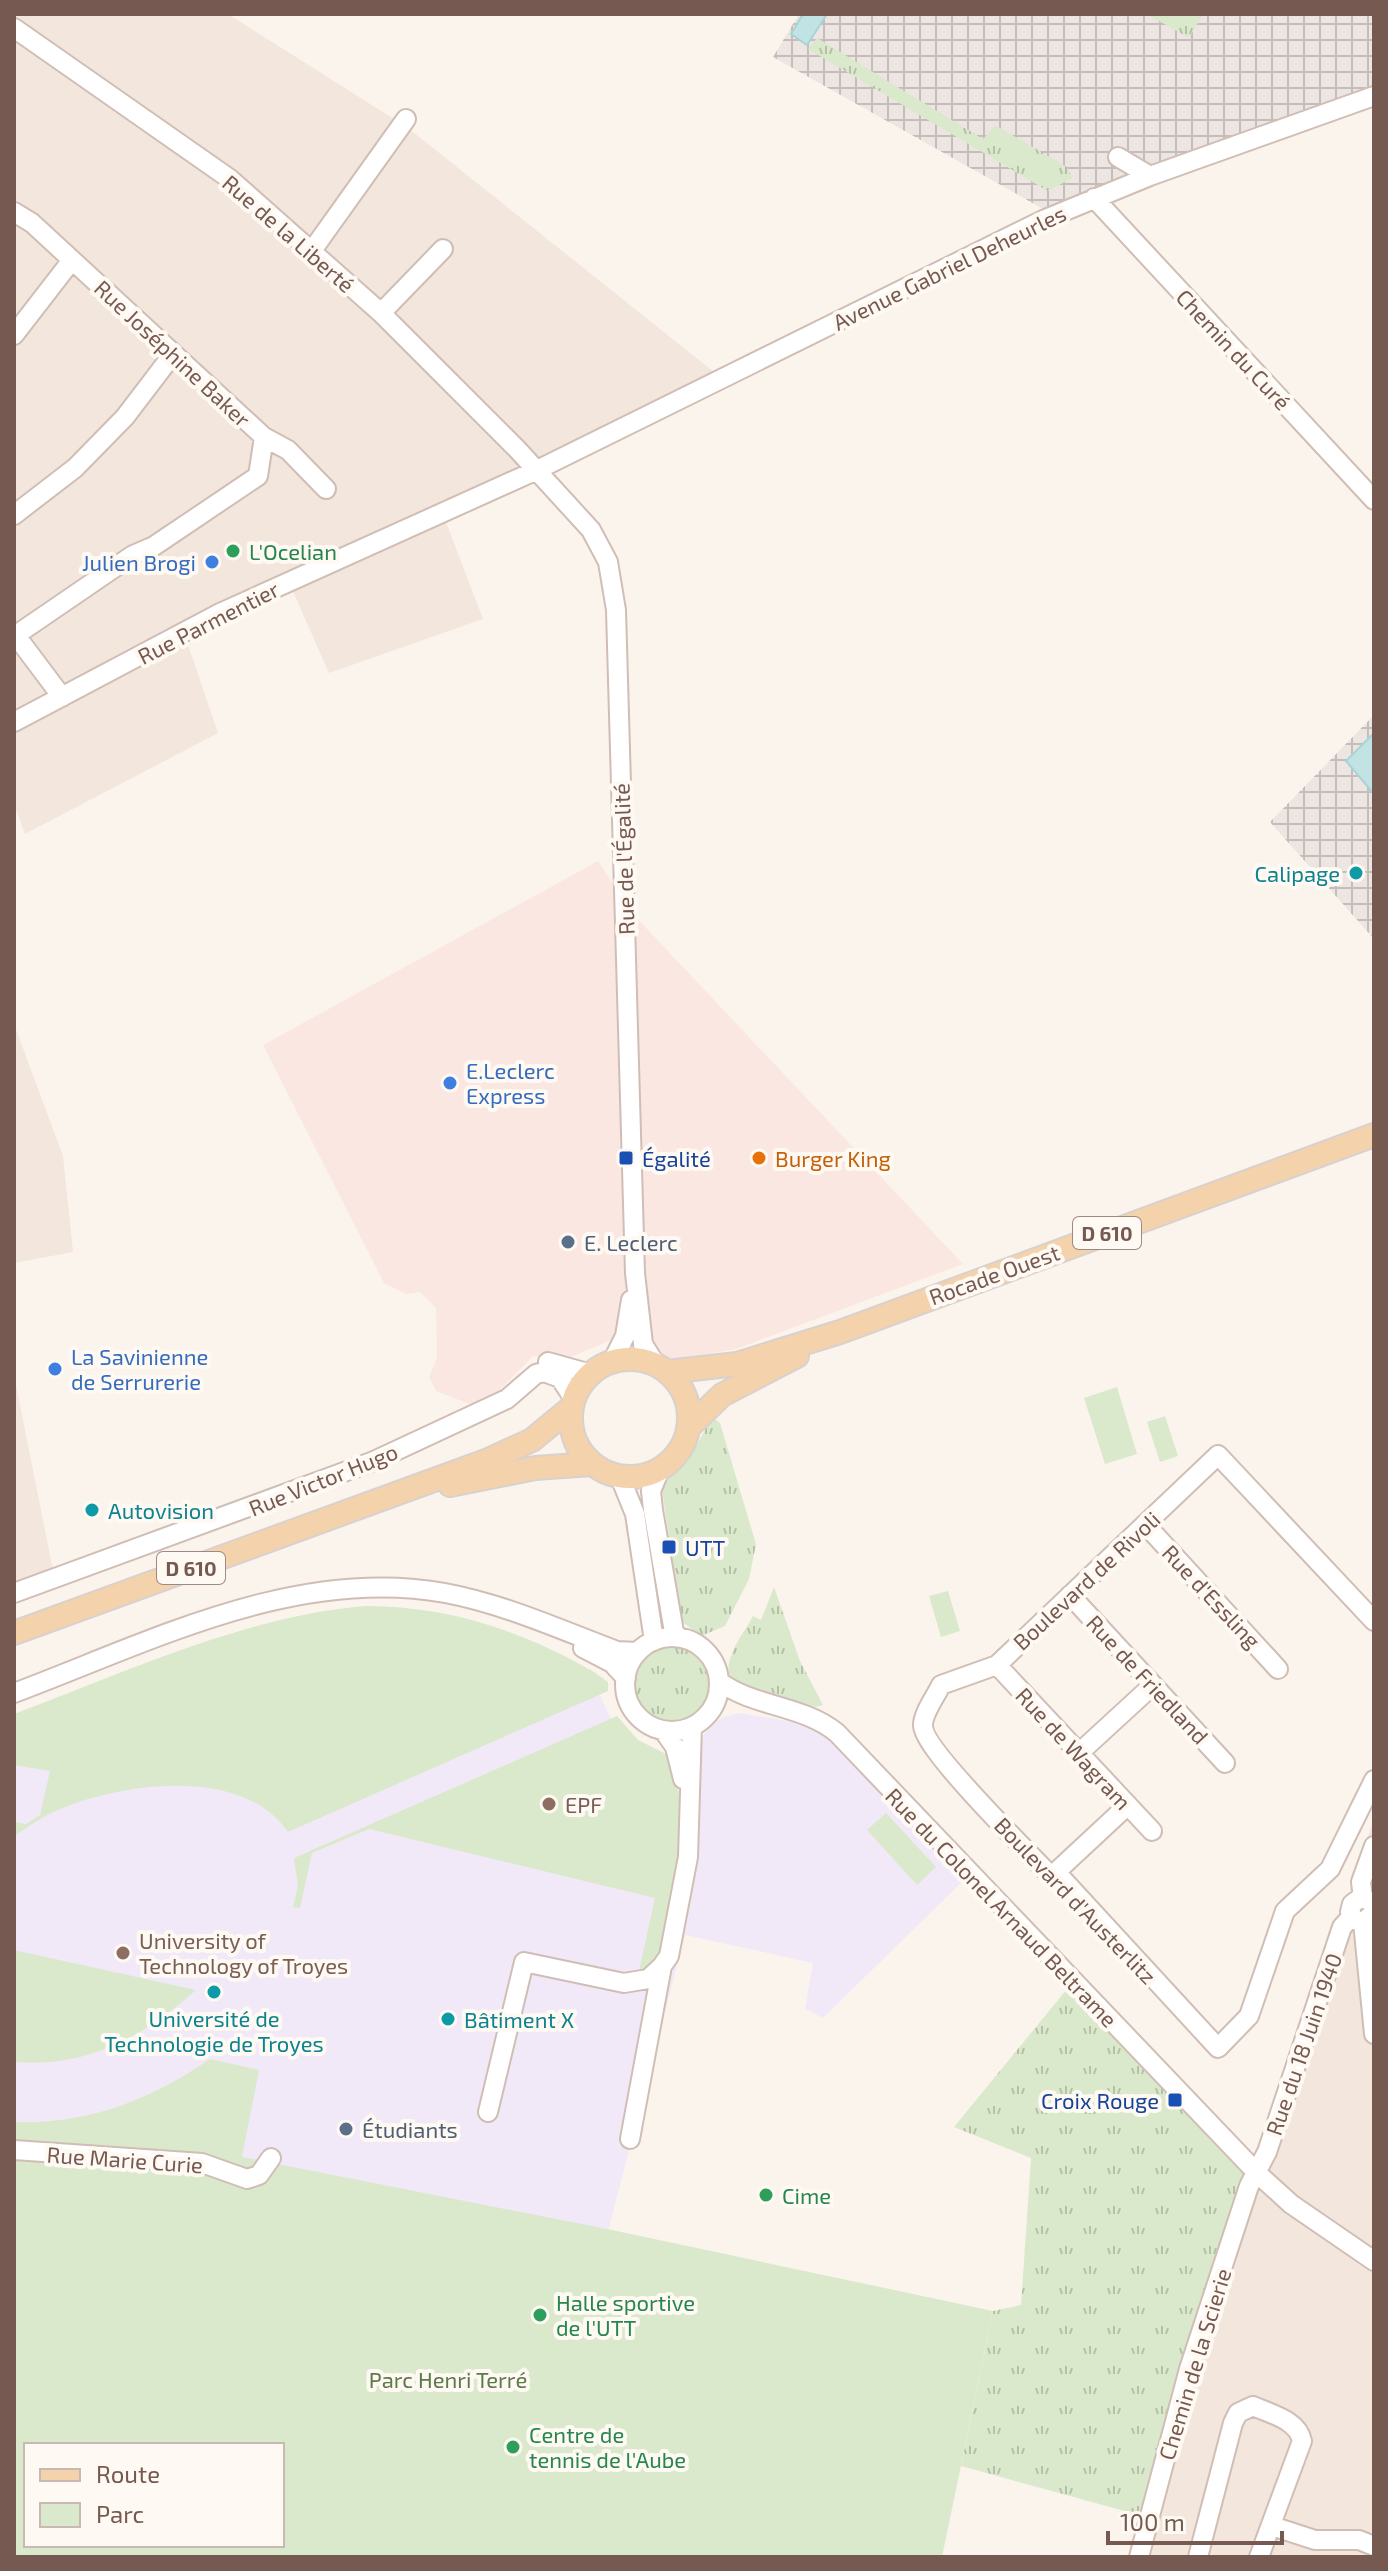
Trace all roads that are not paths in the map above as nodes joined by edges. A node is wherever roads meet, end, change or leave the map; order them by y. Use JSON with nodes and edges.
{"nodes":[{"id":1,"x":14,"y":28,"type":"edge"},
{"id":2,"x":1374,"y":96,"type":"edge"},
{"id":3,"x":406,"y":119,"type":"dead end"},
{"id":4,"x":1118,"y":157,"type":"dead end"},
{"id":5,"x":1150,"y":176,"type":"junction"},
{"id":6,"x":1094,"y":198,"type":"junction"},
{"id":7,"x":14,"y":212,"type":"edge"},
{"id":8,"x":443,"y":249,"type":"dead end"},
{"id":9,"x":311,"y":252,"type":"junction"},
{"id":10,"x":72,"y":260,"type":"junction"},
{"id":11,"x":381,"y":313,"type":"junction"},
{"id":12,"x":14,"y":335,"type":"edge"},
{"id":13,"x":173,"y":354,"type":"junction"},
{"id":14,"x":264,"y":437,"type":"junction"},
{"id":15,"x":537,"y":470,"type":"junction"},
{"id":16,"x":326,"y":489,"type":"dead end"},
{"id":17,"x":1374,"y":500,"type":"edge"},
{"id":18,"x":14,"y":515,"type":"edge"},
{"id":19,"x":15,"y":634,"type":"edge"},
{"id":20,"x":62,"y":697,"type":"junction"},
{"id":21,"x":14,"y":722,"type":"edge"},
{"id":22,"x":1374,"y":1135,"type":"edge"},
{"id":23,"x":635,"y":1273,"type":"junction"},
{"id":24,"x":840,"y":1332,"type":"junction"},
{"id":25,"x":612,"y":1362,"type":"junction"},
{"id":26,"x":662,"y":1368,"type":"junction"},
{"id":27,"x":591,"y":1374,"type":"junction"},
{"id":28,"x":573,"y":1403,"type":"junction"},
{"id":29,"x":493,"y":1405,"type":"junction"},
{"id":30,"x":688,"y":1428,"type":"junction"},
{"id":31,"x":592,"y":1464,"type":"junction"},
{"id":32,"x":660,"y":1469,"type":"junction"},
{"id":33,"x":620,"y":1477,"type":"junction"},
{"id":34,"x":367,"y":1504,"type":"junction"},
{"id":35,"x":1145,"y":1524,"type":"junction"},
{"id":36,"x":14,"y":1593,"type":"edge"},
{"id":37,"x":1070,"y":1595,"type":"junction"},
{"id":38,"x":520,"y":1615,"type":"junction"},
{"id":39,"x":1374,"y":1621,"type":"edge"},
{"id":40,"x":14,"y":1633,"type":"edge"},
{"id":41,"x":680,"y":1638,"type":"junction"},
{"id":42,"x":654,"y":1641,"type":"junction"},
{"id":43,"x":638,"y":1652,"type":"junction"},
{"id":44,"x":997,"y":1665,"type":"junction"},
{"id":45,"x":1278,"y":1669,"type":"dead end"},
{"id":46,"x":626,"y":1678,"type":"junction"},
{"id":47,"x":720,"y":1682,"type":"junction"},
{"id":48,"x":941,"y":1685,"type":"joint"},
{"id":49,"x":1153,"y":1685,"type":"junction"},
{"id":50,"x":14,"y":1693,"type":"edge"},
{"id":51,"x":714,"y":1707,"type":"junction"},
{"id":52,"x":787,"y":1709,"type":"junction"},
{"id":53,"x":692,"y":1727,"type":"junction"},
{"id":54,"x":663,"y":1730,"type":"junction"},
{"id":55,"x":1079,"y":1753,"type":"junction"},
{"id":56,"x":1225,"y":1763,"type":"dead end"},
{"id":57,"x":1374,"y":1780,"type":"edge"},
{"id":58,"x":1128,"y":1805,"type":"junction"},
{"id":59,"x":691,"y":1813,"type":"junction"},
{"id":60,"x":1152,"y":1831,"type":"dead end"},
{"id":61,"x":1374,"y":1846,"type":"edge"},
{"id":62,"x":1056,"y":1872,"type":"junction"},
{"id":63,"x":1365,"y":1911,"type":"edge"},
{"id":64,"x":662,"y":1966,"type":"junction"},
{"id":65,"x":1374,"y":2034,"type":"edge"},
{"id":66,"x":488,"y":2112,"type":"dead end"},
{"id":67,"x":630,"y":2139,"type":"dead end"},
{"id":68,"x":14,"y":2150,"type":"edge"},
{"id":69,"x":271,"y":2158,"type":"dead end"},
{"id":70,"x":1258,"y":2174,"type":"junction"},
{"id":71,"x":1374,"y":2261,"type":"edge"},
{"id":72,"x":1272,"y":2526,"type":"junction"},
{"id":73,"x":1374,"y":2546,"type":"edge"},
{"id":74,"x":1139,"y":2557,"type":"edge"},
{"id":75,"x":1198,"y":2557,"type":"edge"},
{"id":76,"x":1259,"y":2557,"type":"edge"}],
"edges":[{"from":1,"to":9,"type":"street","name":"Rue de la Liberté"},
{"from":2,"to":5,"type":"street","name":"Avenue Gabriel Deheurles"},
{"from":3,"to":9,"type":"street"},
{"from":4,"to":5,"type":"street"},
{"from":5,"to":6,"type":"street","name":"Avenue Gabriel Deheurles"},
{"from":6,"to":15,"type":"street","name":"Avenue Gabriel Deheurles"},
{"from":6,"to":17,"type":"street","name":"Chemin du Curé"},
{"from":7,"to":10,"type":"street","name":"Rue Joséphine Baker"},
{"from":8,"to":11,"type":"street"},
{"from":9,"to":11,"type":"street","name":"Rue de la Liberté"},
{"from":10,"to":12,"type":"street"},
{"from":10,"to":13,"type":"street","name":"Rue Joséphine Baker"},
{"from":11,"to":15,"type":"street","name":"Rue de la Liberté"},
{"from":13,"to":14,"type":"street","name":"Rue Joséphine Baker"},
{"from":13,"to":18,"type":"street"},
{"from":14,"to":16,"type":"street"},
{"from":14,"to":19,"type":"street","name":"Rue Joséphine Baker"},
{"from":15,"to":20,"type":"street","name":"Rue Parmentier"},
{"from":15,"to":23,"type":"street","name":"Rue de l'Égalité"},
{"from":19,"to":20,"type":"street"},
{"from":20,"to":21,"type":"street","name":"Rue Parmentier"},
{"from":22,"to":24,"type":"main road","name":"Rocade Ouest","number":"D 610"},
{"from":23,"to":25,"type":"street"},
{"from":23,"to":26,"type":"street"},
{"from":24,"to":26,"type":"main road","name":"Rocade Ouest","number":"D 610"},
{"from":24,"to":30,"type":"main road","name":"Rocade Ouest","number":"D 610"},
{"from":25,"to":26,"type":"main road"},
{"from":25,"to":27,"type":"main road"},
{"from":26,"to":30,"type":"main road"},
{"from":27,"to":28,"type":"main road"},
{"from":27,"to":29,"type":"street","name":"Rue Victor Hugo"},
{"from":28,"to":29,"type":"street","name":"Rue Victor Hugo"},
{"from":28,"to":31,"type":"main road"},
{"from":28,"to":34,"type":"main road","number":"D 610"},
{"from":29,"to":36,"type":"street","name":"Rue Victor Hugo"},
{"from":30,"to":32,"type":"main road"},
{"from":31,"to":33,"type":"main road"},
{"from":31,"to":34,"type":"main road","number":"D 610"},
{"from":32,"to":33,"type":"main road"},
{"from":32,"to":41,"type":"street"},
{"from":33,"to":42,"type":"street"},
{"from":34,"to":40,"type":"main road","number":"D 610"},
{"from":35,"to":37,"type":"street","name":"Boulevard de Rivoli"},
{"from":35,"to":39,"type":"street","name":"Boulevard de Rivoli"},
{"from":35,"to":45,"type":"street","name":"Rue d'Essling"},
{"from":37,"to":44,"type":"street","name":"Boulevard de Rivoli"},
{"from":37,"to":49,"type":"street","name":"Rue de Friedland"},
{"from":38,"to":43,"type":"street"},
{"from":38,"to":46,"type":"street"},
{"from":38,"to":50,"type":"street"},
{"from":41,"to":42,"type":"street"},
{"from":41,"to":47,"type":"street"},
{"from":42,"to":43,"type":"street"},
{"from":43,"to":46,"type":"street"},
{"from":44,"to":48,"type":"street","name":"Boulevard de Rivoli"},
{"from":44,"to":55,"type":"street","name":"Rue de Wagram"},
{"from":46,"to":54,"type":"street"},
{"from":47,"to":51,"type":"street"},
{"from":47,"to":52,"type":"street","name":"Rue du Colonel Arnaud Beltrame"},
{"from":48,"to":62,"type":"street","name":"Boulevard d'Austerlitz"},
{"from":49,"to":55,"type":"street"},
{"from":49,"to":56,"type":"street","name":"Rue de Friedland"},
{"from":51,"to":52,"type":"street"},
{"from":51,"to":53,"type":"street"},
{"from":52,"to":70,"type":"street","name":"Rue du Colonel Arnaud Beltrame"},
{"from":53,"to":54,"type":"street"},
{"from":53,"to":59,"type":"street"},
{"from":54,"to":59,"type":"street"},
{"from":55,"to":58,"type":"street","name":"Rue de Wagram"},
{"from":57,"to":62,"type":"street","name":"Boulevard d'Austerlitz"},
{"from":58,"to":60,"type":"street","name":"Rue de Wagram"},
{"from":58,"to":62,"type":"street"},
{"from":59,"to":64,"type":"street"},
{"from":61,"to":63,"type":"street"},
{"from":63,"to":65,"type":"street"},
{"from":63,"to":70,"type":"street","name":"Rue du 18 Juin 1940"},
{"from":64,"to":66,"type":"street"},
{"from":64,"to":67,"type":"street"},
{"from":68,"to":69,"type":"street","name":"Rue Marie Curie"},
{"from":70,"to":71,"type":"street","name":"Rue du Colonel Arnaud Beltrame"},
{"from":70,"to":74,"type":"street","name":"Chemin de la Scierie"},
{"from":72,"to":73,"type":"street"},
{"from":72,"to":75,"type":"street"},
{"from":72,"to":76,"type":"street"}]}
